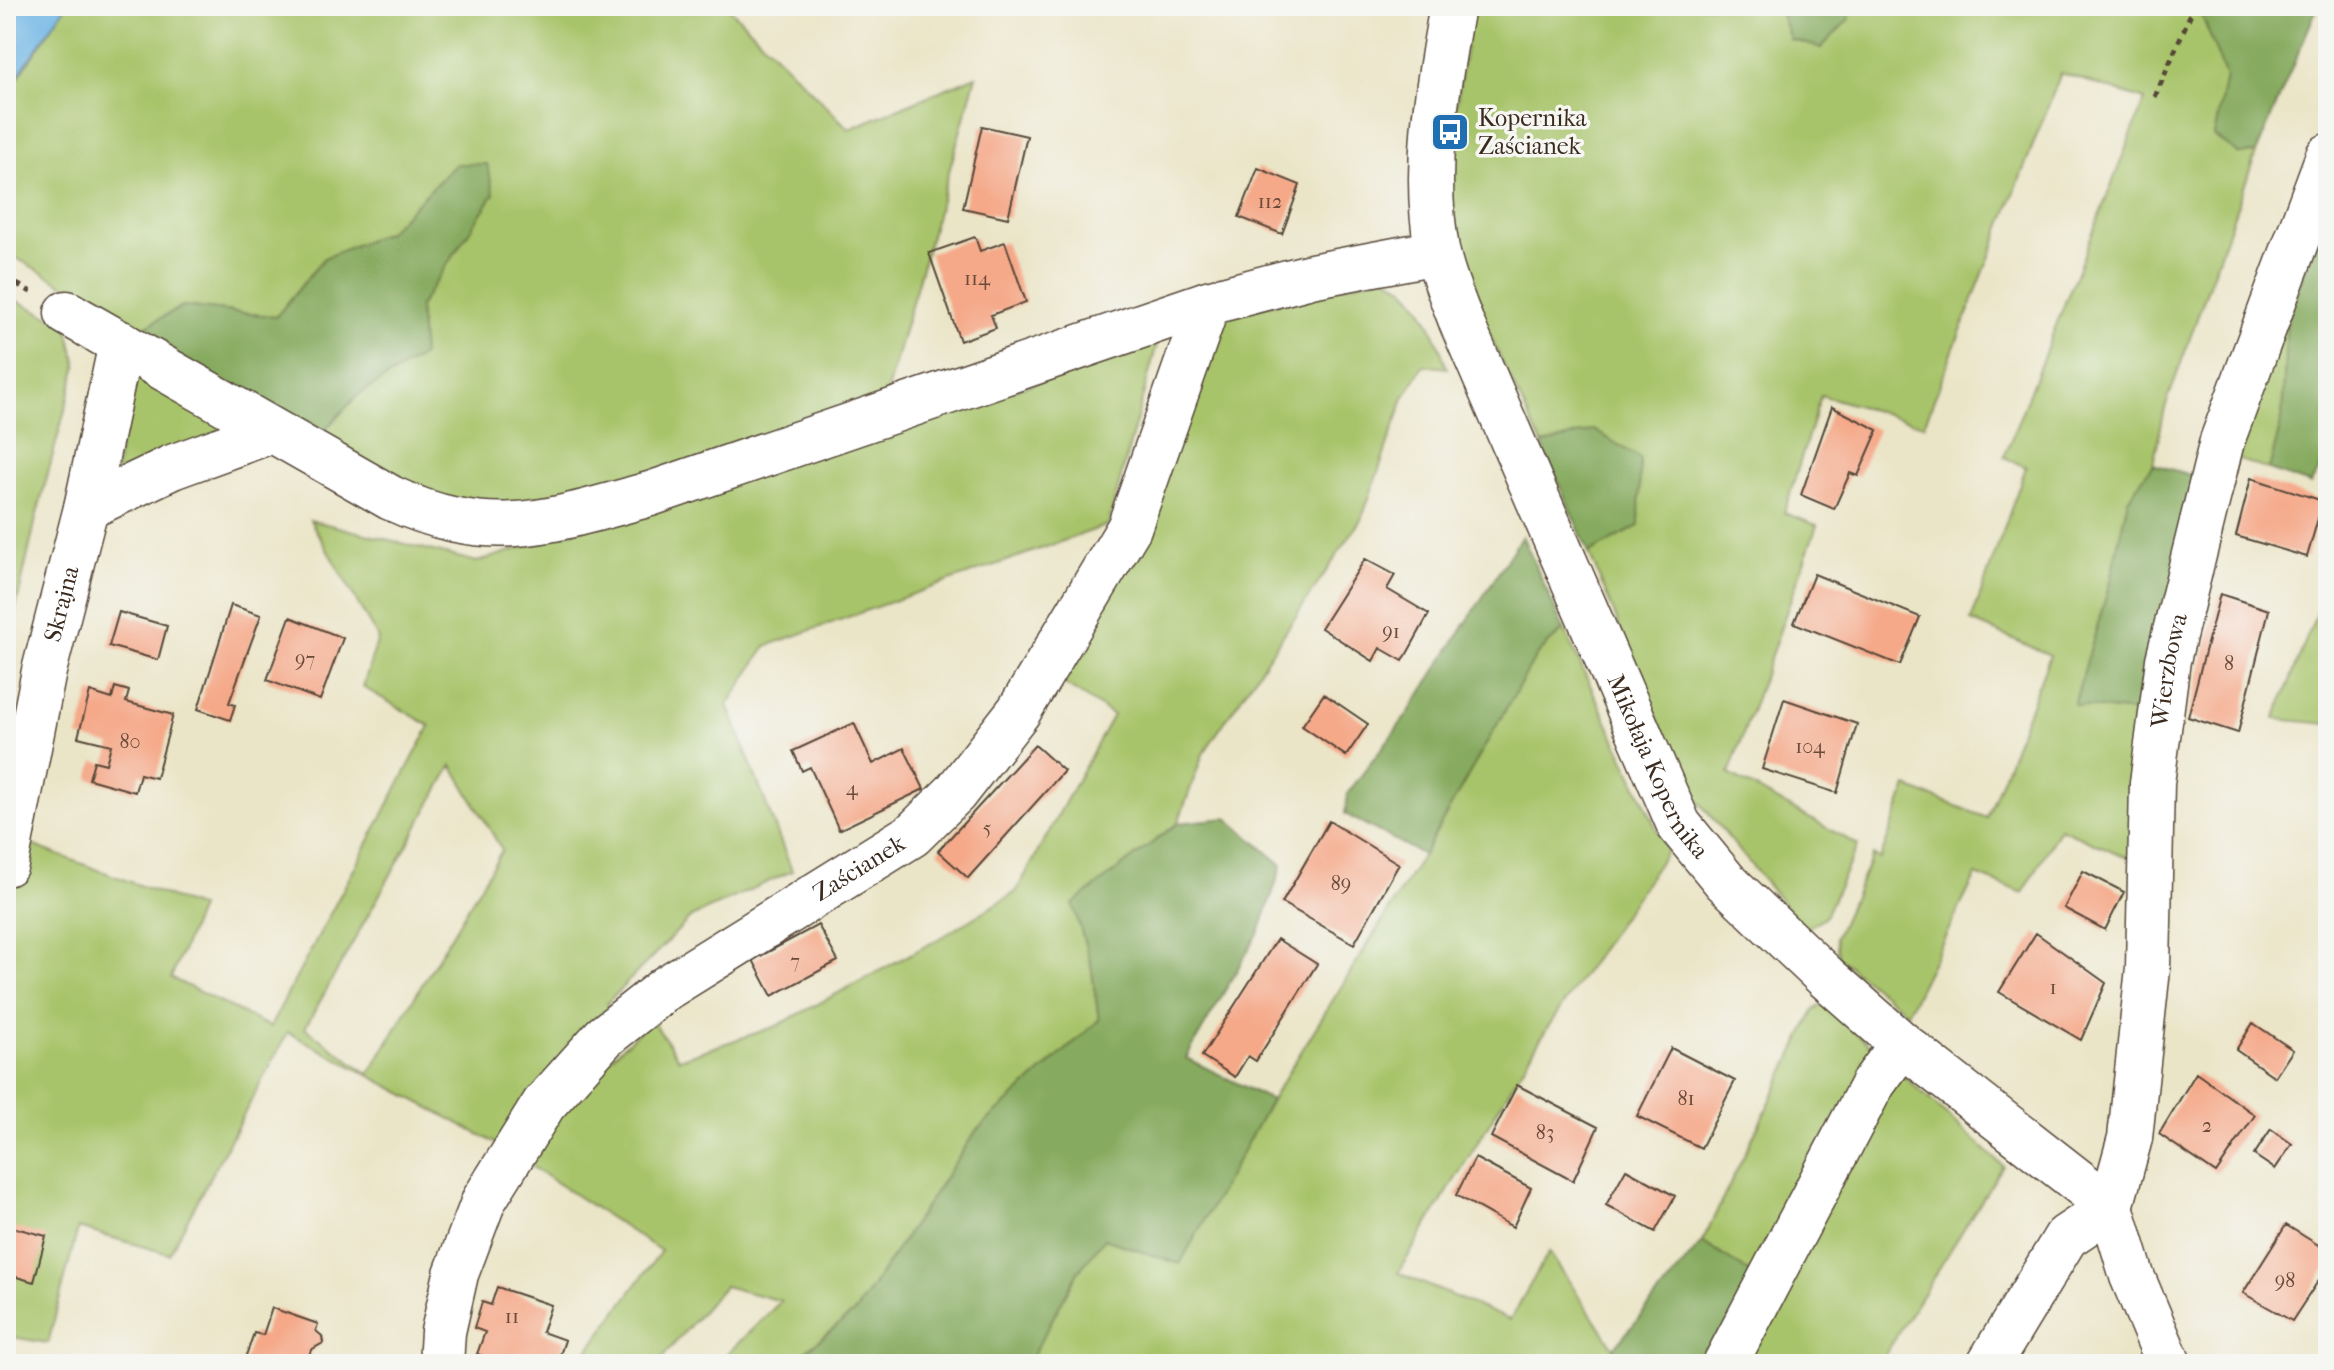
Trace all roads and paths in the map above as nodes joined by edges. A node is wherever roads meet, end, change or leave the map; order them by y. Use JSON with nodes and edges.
{"nodes":[{"id":1,"x":1452,"y":6,"type":"edge"},
{"id":2,"x":2194,"y":6,"type":"edge"},
{"id":3,"x":2155,"y":97,"type":"dead end"},
{"id":4,"x":2328,"y":156,"type":"edge"},
{"id":5,"x":1437,"y":252,"type":"junction"},
{"id":6,"x":1208,"y":303,"type":"junction"},
{"id":7,"x":67,"y":313,"type":"dead end"},
{"id":8,"x":121,"y":343,"type":"junction"},
{"id":9,"x":271,"y":431,"type":"junction"},
{"id":10,"x":86,"y":508,"type":"junction"},
{"id":11,"x":6,"y":864,"type":"edge"},
{"id":12,"x":1902,"y":1044,"type":"junction"},
{"id":13,"x":2111,"y":1207,"type":"junction"},
{"id":14,"x":441,"y":1364,"type":"edge"},
{"id":15,"x":1725,"y":1364,"type":"edge"},
{"id":16,"x":1989,"y":1364,"type":"edge"},
{"id":17,"x":2169,"y":1364,"type":"edge"}],
"edges":[{"from":1,"to":5,"type":"street","name":"Mikołaja Kopernika"},
{"from":2,"to":3,"type":"path"},
{"from":4,"to":13,"type":"street","name":"Wierzbowa"},
{"from":5,"to":6,"type":"street"},
{"from":5,"to":12,"type":"street","name":"Mikołaja Kopernika"},
{"from":6,"to":9,"type":"street"},
{"from":6,"to":14,"type":"street","name":"Zaścianek"},
{"from":7,"to":8,"type":"street"},
{"from":8,"to":9,"type":"street"},
{"from":8,"to":10,"type":"street","name":"Skrajna"},
{"from":9,"to":10,"type":"street"},
{"from":10,"to":11,"type":"street","name":"Skrajna"},
{"from":12,"to":13,"type":"street","name":"Mikołaja Kopernika"},
{"from":12,"to":15,"type":"street"},
{"from":13,"to":16,"type":"street"},
{"from":13,"to":17,"type":"street"}]}
